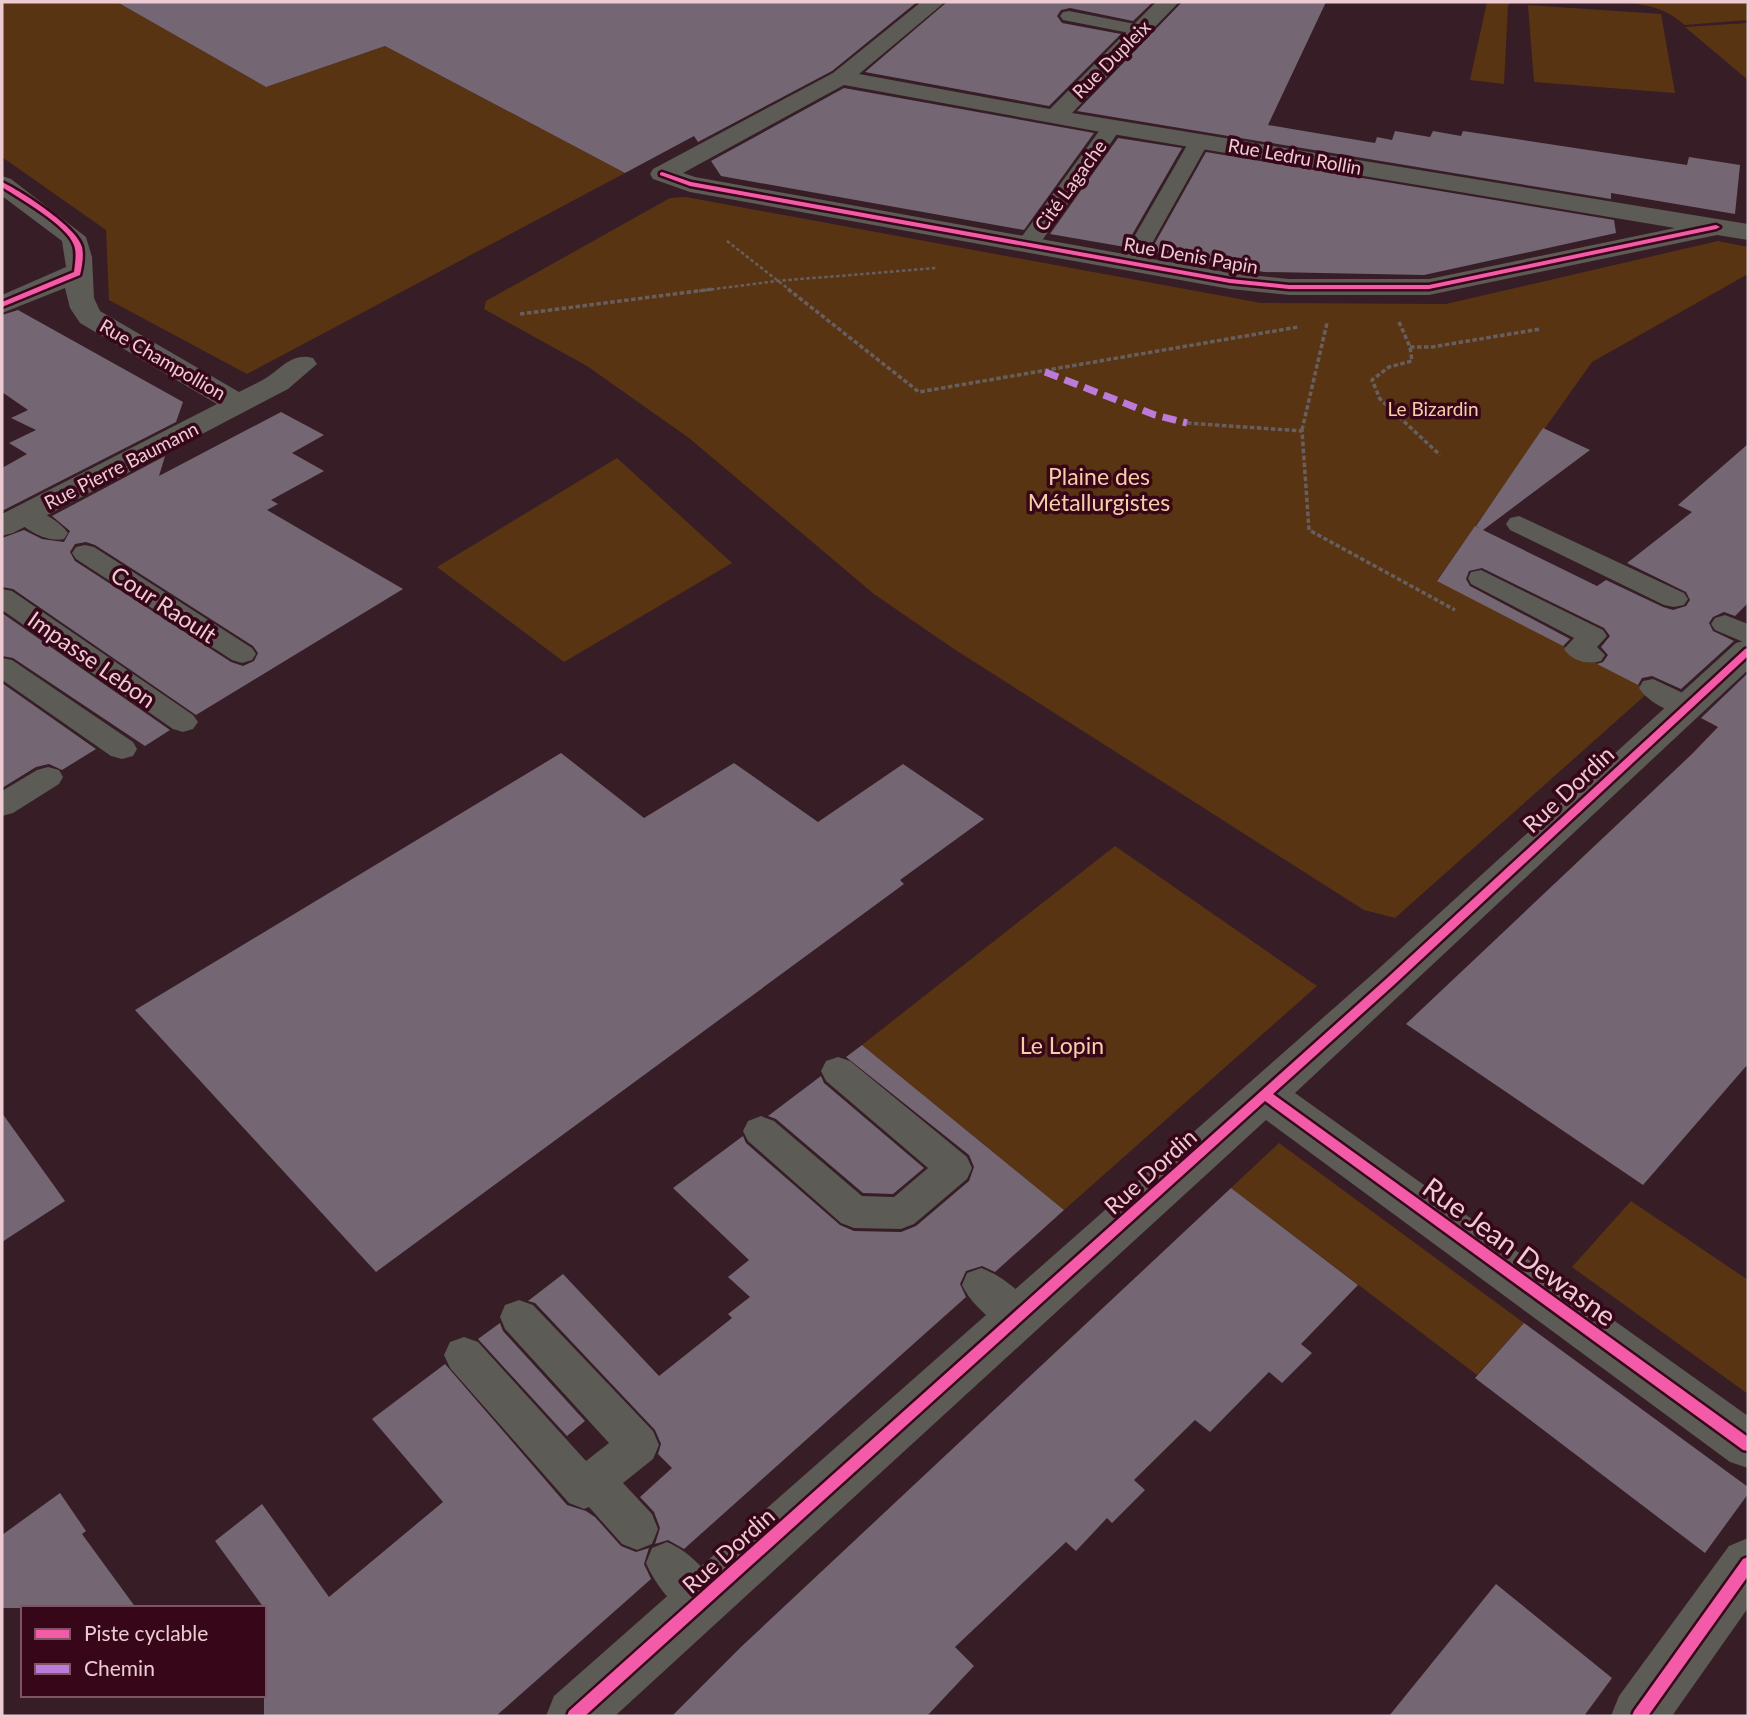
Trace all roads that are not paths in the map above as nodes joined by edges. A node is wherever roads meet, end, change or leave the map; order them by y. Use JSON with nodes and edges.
{"nodes":[{"id":1,"x":934,"y":2,"type":"edge"},
{"id":2,"x":1167,"y":2,"type":"edge"},
{"id":3,"x":1068,"y":17,"type":"dead end"},
{"id":4,"x":1140,"y":30,"type":"junction"},
{"id":5,"x":841,"y":78,"type":"junction"},
{"id":6,"x":1055,"y":117,"type":"junction"},
{"id":7,"x":1112,"y":127,"type":"junction"},
{"id":8,"x":1200,"y":140,"type":"junction"},
{"id":9,"x":2,"y":184,"type":"edge"},
{"id":10,"x":1716,"y":227,"type":"junction"},
{"id":11,"x":1748,"y":232,"type":"edge"},
{"id":12,"x":1028,"y":244,"type":"junction"},
{"id":13,"x":1130,"y":263,"type":"junction"},
{"id":14,"x":77,"y":273,"type":"junction"},
{"id":15,"x":2,"y":305,"type":"edge"},
{"id":16,"x":303,"y":364,"type":"dead end"},
{"id":17,"x":239,"y":404,"type":"junction"},
{"id":18,"x":13,"y":520,"type":"edge"},
{"id":19,"x":1519,"y":524,"type":"dead end"},
{"id":20,"x":55,"y":533,"type":"dead end"},
{"id":21,"x":85,"y":553,"type":"dead end"},
{"id":22,"x":1481,"y":578,"type":"dead end"},
{"id":23,"x":2,"y":597,"type":"edge"},
{"id":24,"x":1674,"y":599,"type":"dead end"},
{"id":25,"x":1741,"y":637,"type":"edge"},
{"id":26,"x":242,"y":654,"type":"dead end"},
{"id":27,"x":1591,"y":655,"type":"dead end"},
{"id":28,"x":2,"y":667,"type":"edge"},
{"id":29,"x":183,"y":722,"type":"dead end"},
{"id":30,"x":122,"y":750,"type":"dead end"},
{"id":31,"x":48,"y":776,"type":"dead end"},
{"id":32,"x":2,"y":805,"type":"edge"},
{"id":33,"x":838,"y":1071,"type":"dead end"},
{"id":34,"x":1265,"y":1095,"type":"junction"},
{"id":35,"x":761,"y":1131,"type":"dead end"},
{"id":36,"x":981,"y":1284,"type":"dead end"},
{"id":37,"x":519,"y":1317,"type":"dead end"},
{"id":38,"x":1018,"y":1317,"type":"junction"},
{"id":39,"x":464,"y":1355,"type":"dead end"},
{"id":40,"x":1748,"y":1445,"type":"edge"},
{"id":41,"x":593,"y":1481,"type":"junction"},
{"id":42,"x":637,"y":1529,"type":"dead end"},
{"id":43,"x":667,"y":1563,"type":"dead end"},
{"id":44,"x":1748,"y":1564,"type":"edge"},
{"id":45,"x":702,"y":1601,"type":"junction"},
{"id":46,"x":575,"y":1716,"type":"edge"},
{"id":47,"x":1639,"y":1716,"type":"edge"}],
"edges":[{"from":1,"to":5,"type":"street"},
{"from":2,"to":4,"type":"street","name":"Rue Dupleix"},
{"from":3,"to":4,"type":"lane"},
{"from":4,"to":6,"type":"street","name":"Rue Dupleix"},
{"from":5,"to":6,"type":"street","name":"Rue Ledru Rollin"},
{"from":5,"to":12,"type":"street","name":"Rue Denis Papin"},
{"from":6,"to":7,"type":"street","name":"Rue Ledru Rollin"},
{"from":7,"to":8,"type":"street","name":"Rue Ledru Rollin"},
{"from":7,"to":12,"type":"lane","name":"Cité Lagache"},
{"from":8,"to":10,"type":"street","name":"Rue Ledru Rollin"},
{"from":8,"to":13,"type":"lane"},
{"from":9,"to":14,"type":"street","name":"Rue Champollion"},
{"from":10,"to":11,"type":"street","name":"Rue Ledru Rollin"},
{"from":10,"to":13,"type":"street","name":"Rue Denis Papin"},
{"from":12,"to":13,"type":"street","name":"Rue Denis Papin"},
{"from":14,"to":15,"type":"street"},
{"from":14,"to":17,"type":"street","name":"Rue Champollion"},
{"from":16,"to":17,"type":"street","name":"Rue Pierre Baumann"},
{"from":17,"to":18,"type":"street","name":"Rue Pierre Baumann"},
{"from":18,"to":20,"type":"lane"},
{"from":19,"to":24,"type":"lane"},
{"from":21,"to":26,"type":"lane","name":"Cour Raoult"},
{"from":22,"to":27,"type":"lane"},
{"from":23,"to":29,"type":"lane","name":"Impasse Lebon"},
{"from":25,"to":34,"type":"street","name":"Rue Dordin"},
{"from":28,"to":30,"type":"lane"},
{"from":31,"to":32,"type":"lane"},
{"from":33,"to":35,"type":"lane"},
{"from":34,"to":38,"type":"street","name":"Rue Dordin"},
{"from":34,"to":40,"type":"street","name":"Rue Jean Dewasne"},
{"from":36,"to":38,"type":"lane"},
{"from":37,"to":41,"type":"lane"},
{"from":38,"to":45,"type":"street","name":"Rue Dordin"},
{"from":39,"to":41,"type":"lane"},
{"from":41,"to":42,"type":"lane"},
{"from":43,"to":45,"type":"lane"},
{"from":44,"to":47,"type":"street"},
{"from":45,"to":46,"type":"street","name":"Rue Dordin"}]}
